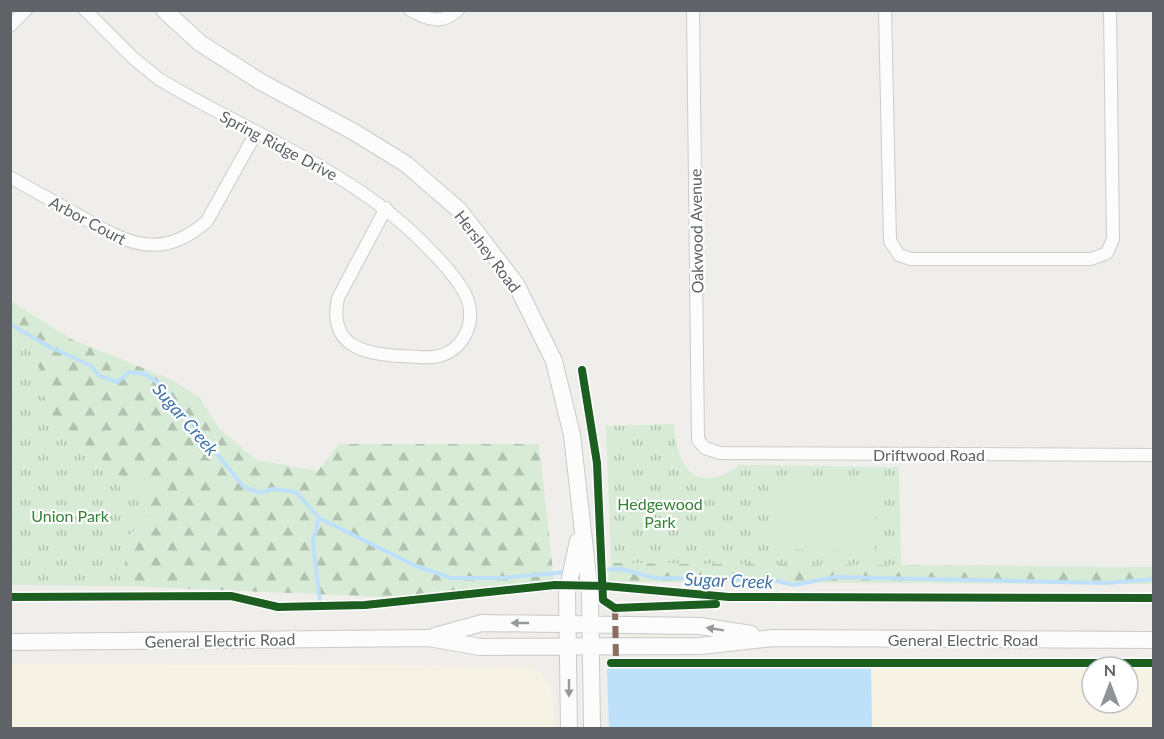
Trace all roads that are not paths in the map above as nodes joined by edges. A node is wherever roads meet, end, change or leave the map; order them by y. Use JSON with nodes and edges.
{"nodes":[{"id":1,"x":26,"y":10,"type":"edge"},
{"id":2,"x":85,"y":10,"type":"edge"},
{"id":3,"x":164,"y":10,"type":"edge"},
{"id":4,"x":410,"y":10,"type":"edge"},
{"id":5,"x":458,"y":10,"type":"edge"},
{"id":6,"x":693,"y":10,"type":"edge"},
{"id":7,"x":885,"y":10,"type":"edge"},
{"id":8,"x":1110,"y":10,"type":"edge"},
{"id":9,"x":10,"y":26,"type":"edge"},
{"id":10,"x":256,"y":133,"type":"junction"},
{"id":11,"x":10,"y":177,"type":"edge"},
{"id":12,"x":386,"y":208,"type":"junction"},
{"id":13,"x":705,"y":448,"type":"joint"},
{"id":14,"x":1154,"y":455,"type":"edge"},
{"id":15,"x":581,"y":528,"type":"junction"},
{"id":16,"x":567,"y":623,"type":"junction"},
{"id":17,"x":592,"y":623,"type":"junction"},
{"id":18,"x":429,"y":638,"type":"junction"},
{"id":19,"x":773,"y":638,"type":"junction"},
{"id":20,"x":1154,"y":640,"type":"edge"},
{"id":21,"x":10,"y":642,"type":"edge"},
{"id":22,"x":568,"y":646,"type":"junction"},
{"id":23,"x":592,"y":646,"type":"junction"},
{"id":24,"x":569,"y":729,"type":"edge"},
{"id":25,"x":592,"y":729,"type":"edge"}],
"edges":[{"from":1,"to":9,"type":"street"},
{"from":2,"to":10,"type":"street","name":"Spring Ridge Drive"},
{"from":3,"to":15,"type":"main road","name":"Hershey Road"},
{"from":4,"to":5,"type":"street"},
{"from":6,"to":13,"type":"street","name":"Oakwood Avenue"},
{"from":7,"to":8,"type":"street"},
{"from":10,"to":11,"type":"street","name":"Arbor Court"},
{"from":10,"to":12,"type":"street","name":"Spring Ridge Drive"},
{"from":12,"to":12,"type":"street","name":"Spring Ridge Drive"},
{"from":13,"to":14,"type":"street","name":"Driftwood Road"},
{"from":15,"to":16,"type":"main road","name":"Hershey Road"},
{"from":15,"to":17,"type":"main road","name":"Hershey Road"},
{"from":16,"to":17,"type":"main road","name":"General Electric Road"},
{"from":16,"to":18,"type":"main road","name":"General Electric Road","one_way":true},
{"from":16,"to":22,"type":"main road","name":"Hershey Road"},
{"from":19,"to":17,"type":"main road","name":"General Electric Road","one_way":true},
{"from":17,"to":23,"type":"main road","name":"Hershey Road"},
{"from":18,"to":21,"type":"main road","name":"General Electric Road"},
{"from":18,"to":22,"type":"main road","name":"General Electric Road"},
{"from":19,"to":20,"type":"main road","name":"General Electric Road"},
{"from":19,"to":23,"type":"main road","name":"General Electric Road"},
{"from":22,"to":23,"type":"main road","name":"General Electric Road"},
{"from":22,"to":24,"type":"main road","name":"Hershey Road","one_way":true},
{"from":23,"to":25,"type":"main road","name":"Hershey Road"}]}
